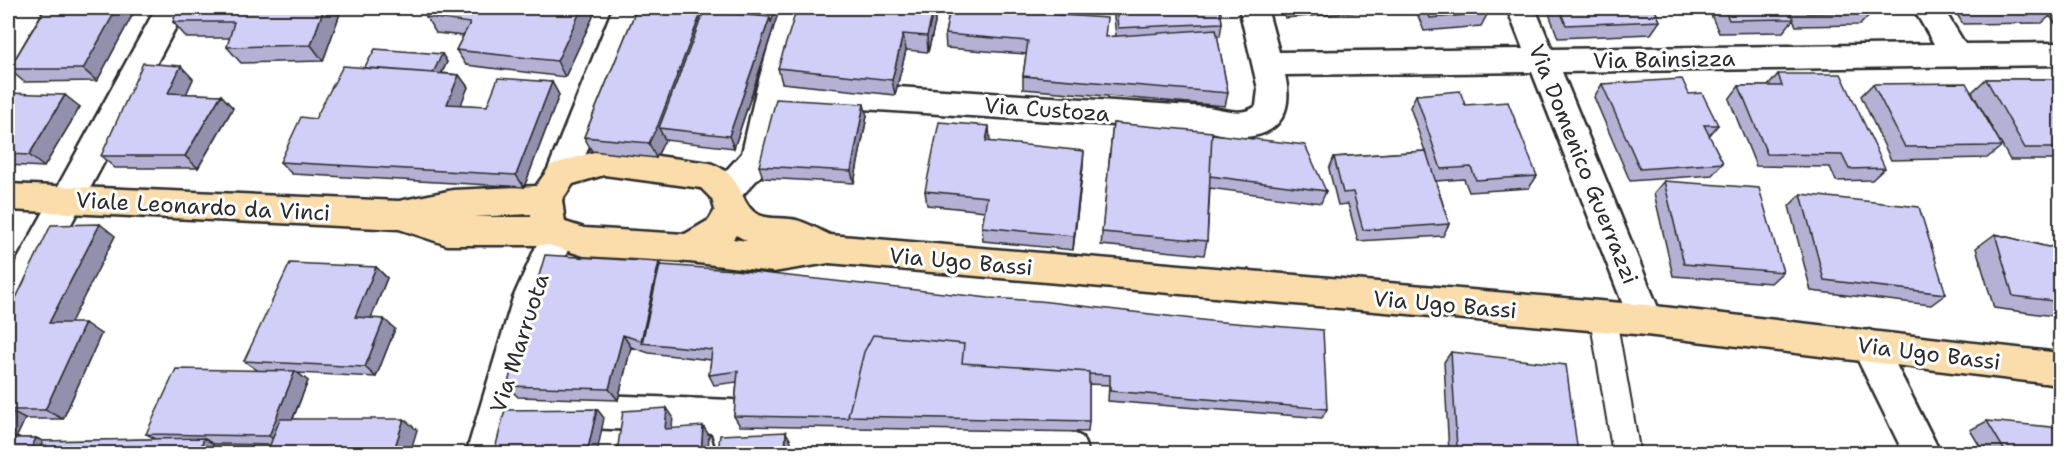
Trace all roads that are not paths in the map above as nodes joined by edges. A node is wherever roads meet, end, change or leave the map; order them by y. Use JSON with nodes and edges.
{"nodes":[{"id":1,"x":171,"y":8,"type":"edge"},
{"id":2,"x":628,"y":8,"type":"edge"},
{"id":3,"x":794,"y":8,"type":"edge"},
{"id":4,"x":1253,"y":8,"type":"edge"},
{"id":5,"x":1521,"y":8,"type":"edge"},
{"id":6,"x":1928,"y":8,"type":"edge"},
{"id":7,"x":2061,"y":54,"type":"edge"},
{"id":8,"x":1956,"y":55,"type":"junction"},
{"id":9,"x":1543,"y":60,"type":"junction"},
{"id":10,"x":1267,"y":64,"type":"junction"},
{"id":11,"x":771,"y":91,"type":"junction"},
{"id":12,"x":554,"y":186,"type":"junction"},
{"id":13,"x":8,"y":197,"type":"edge"},
{"id":14,"x":66,"y":200,"type":"junction"},
{"id":15,"x":729,"y":202,"type":"junction"},
{"id":16,"x":399,"y":215,"type":"junction"},
{"id":17,"x":553,"y":232,"type":"junction"},
{"id":18,"x":688,"y":248,"type":"junction"},
{"id":19,"x":829,"y":249,"type":"junction"},
{"id":20,"x":8,"y":309,"type":"edge"},
{"id":21,"x":1603,"y":318,"type":"junction"},
{"id":22,"x":1646,"y":320,"type":"junction"},
{"id":23,"x":1869,"y":346,"type":"junction"},
{"id":24,"x":2061,"y":369,"type":"edge"},
{"id":25,"x":498,"y":408,"type":"junction"},
{"id":26,"x":1069,"y":449,"type":"dead end"},
{"id":27,"x":484,"y":453,"type":"edge"},
{"id":28,"x":1627,"y":453,"type":"edge"},
{"id":29,"x":1923,"y":453,"type":"edge"}],
"edges":[{"from":1,"to":14,"type":"street"},
{"from":2,"to":12,"type":"street","name":"Via Marruota"},
{"from":3,"to":11,"type":"street"},
{"from":4,"to":10,"type":"street"},
{"from":5,"to":9,"type":"street","name":"Via Domenico Guerrazzi"},
{"from":6,"to":8,"type":"street"},
{"from":7,"to":8,"type":"street","name":"Via Bainsizza"},
{"from":8,"to":9,"type":"street","name":"Via Bainsizza"},
{"from":9,"to":10,"type":"street","name":"Via Bainsizza"},
{"from":9,"to":22,"type":"street","name":"Via Domenico Guerrazzi"},
{"from":10,"to":11,"type":"street","name":"Via Custoza"},
{"from":11,"to":15,"type":"street"},
{"from":12,"to":15,"type":"main road"},
{"from":12,"to":16,"type":"main road","name":"Viale Leonardo da Vinci"},
{"from":12,"to":17,"type":"main road","name":"Via Marruota"},
{"from":13,"to":14,"type":"main road","name":"Viale Leonardo da Vinci"},
{"from":14,"to":16,"type":"main road","name":"Viale Leonardo da Vinci"},
{"from":14,"to":20,"type":"street"},
{"from":15,"to":18,"type":"main road"},
{"from":15,"to":19,"type":"main road","name":"Via Ugo Bassi"},
{"from":16,"to":17,"type":"main road","name":"Viale Leonardo da Vinci"},
{"from":17,"to":18,"type":"main road"},
{"from":17,"to":25,"type":"street","name":"Via Marruota"},
{"from":18,"to":19,"type":"main road","name":"Via Ugo Bassi"},
{"from":19,"to":21,"type":"main road","name":"Via Ugo Bassi"},
{"from":21,"to":22,"type":"main road","name":"Via Ugo Bassi"},
{"from":21,"to":28,"type":"lane"},
{"from":22,"to":23,"type":"main road","name":"Via Ugo Bassi"},
{"from":23,"to":24,"type":"main road","name":"Via Ugo Bassi"},
{"from":23,"to":29,"type":"street"},
{"from":25,"to":26,"type":"street"},
{"from":25,"to":27,"type":"street","name":"Via Marruota"}]}
